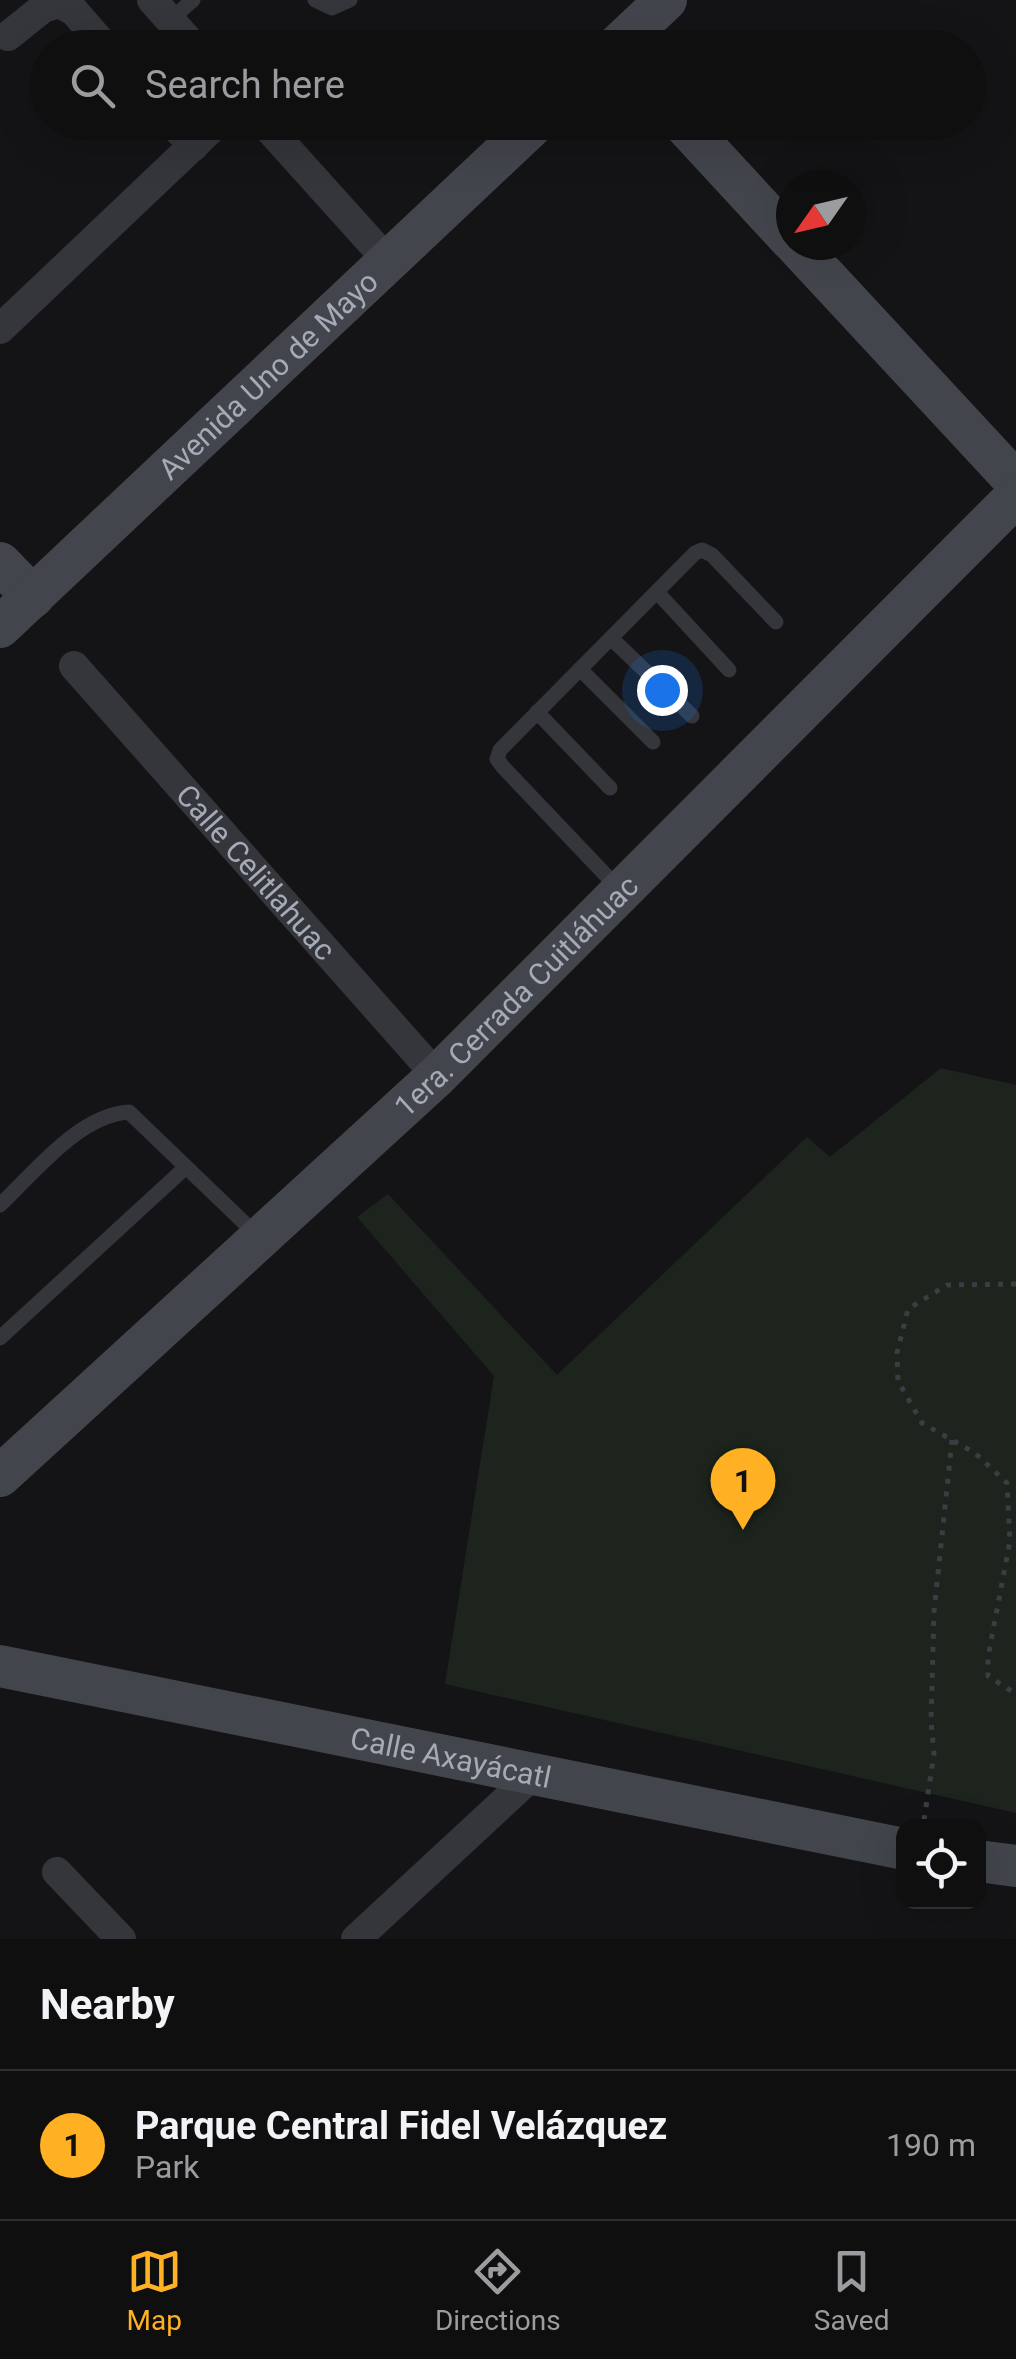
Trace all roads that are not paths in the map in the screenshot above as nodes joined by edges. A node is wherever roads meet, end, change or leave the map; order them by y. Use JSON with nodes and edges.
{"nodes":[{"id":1,"x":315,"y":0,"type":"edge"},
{"id":2,"x":350,"y":0,"type":"edge"},
{"id":3,"x":666,"y":0,"type":"edge"},
{"id":4,"x":172,"y":7,"type":"edge"},
{"id":5,"x":91,"y":30,"type":"edge"},
{"id":6,"x":185,"y":30,"type":"edge"},
{"id":7,"x":634,"y":30,"type":"edge"},
{"id":8,"x":8,"y":36,"type":"dead end"},
{"id":9,"x":188,"y":140,"type":"edge"},
{"id":10,"x":200,"y":140,"type":"edge"},
{"id":11,"x":280,"y":140,"type":"edge"},
{"id":12,"x":517,"y":140,"type":"edge"},
{"id":13,"x":699,"y":140,"type":"edge"},
{"id":14,"x":194,"y":146,"type":"junction"},
{"id":15,"x":776,"y":224,"type":"edge"},
{"id":16,"x":810,"y":260,"type":"edge"},
{"id":17,"x":390,"y":262,"type":"junction"},
{"id":18,"x":0,"y":329,"type":"edge"},
{"id":19,"x":1016,"y":482,"type":"edge"},
{"id":20,"x":1016,"y":496,"type":"edge"},
{"id":21,"x":0,"y":563,"type":"edge"},
{"id":22,"x":657,"y":592,"type":"junction"},
{"id":23,"x":33,"y":597,"type":"junction"},
{"id":24,"x":776,"y":622,"type":"dead end"},
{"id":25,"x":0,"y":628,"type":"edge"},
{"id":26,"x":611,"y":638,"type":"junction"},
{"id":27,"x":74,"y":666,"type":"dead end"},
{"id":28,"x":580,"y":669,"type":"junction"},
{"id":29,"x":728,"y":670,"type":"dead end"},
{"id":30,"x":537,"y":712,"type":"junction"},
{"id":31,"x":692,"y":716,"type":"dead end"},
{"id":32,"x":653,"y":742,"type":"dead end"},
{"id":33,"x":610,"y":788,"type":"dead end"},
{"id":34,"x":621,"y":892,"type":"junction"},
{"id":35,"x":437,"y":1076,"type":"junction"},
{"id":36,"x":186,"y":1167,"type":"junction"},
{"id":37,"x":0,"y":1205,"type":"edge"},
{"id":38,"x":260,"y":1238,"type":"junction"},
{"id":39,"x":0,"y":1338,"type":"edge"},
{"id":40,"x":0,"y":1476,"type":"edge"},
{"id":41,"x":0,"y":1666,"type":"edge"},
{"id":42,"x":534,"y":1774,"type":"junction"},
{"id":43,"x":896,"y":1847,"type":"edge"},
{"id":44,"x":986,"y":1862,"type":"edge"},
{"id":45,"x":1016,"y":1866,"type":"edge"},
{"id":46,"x":57,"y":1872,"type":"dead end"},
{"id":47,"x":121,"y":1939,"type":"edge"},
{"id":48,"x":356,"y":1939,"type":"edge"}],
"edges":[{"from":1,"to":2,"type":"lane"},
{"from":3,"to":7,"type":"street"},
{"from":4,"to":6,"type":"street"},
{"from":5,"to":8,"type":"street"},
{"from":9,"to":14,"type":"street"},
{"from":10,"to":14,"type":"street"},
{"from":11,"to":17,"type":"street"},
{"from":12,"to":17,"type":"street","name":"Avenida Uno de Mayo"},
{"from":13,"to":15,"type":"street"},
{"from":14,"to":18,"type":"street"},
{"from":16,"to":19,"type":"street"},
{"from":17,"to":23,"type":"street","name":"Avenida Uno de Mayo"},
{"from":20,"to":34,"type":"street","name":"1era. Cerrada Cuitláhuac"},
{"from":21,"to":23,"type":"street"},
{"from":22,"to":24,"type":"lane"},
{"from":22,"to":26,"type":"lane"},
{"from":22,"to":29,"type":"lane"},
{"from":23,"to":25,"type":"street","name":"Avenida Uno de Mayo"},
{"from":26,"to":28,"type":"lane"},
{"from":26,"to":31,"type":"lane"},
{"from":27,"to":35,"type":"street","name":"Calle Celitlahuac"},
{"from":28,"to":30,"type":"lane"},
{"from":28,"to":32,"type":"lane"},
{"from":30,"to":33,"type":"lane"},
{"from":30,"to":34,"type":"lane"},
{"from":34,"to":35,"type":"street","name":"1era. Cerrada Cuitláhuac"},
{"from":35,"to":38,"type":"street","name":"1era. Cerrada Cuitláhuac"},
{"from":36,"to":37,"type":"lane"},
{"from":36,"to":38,"type":"lane"},
{"from":36,"to":39,"type":"lane"},
{"from":38,"to":40,"type":"street","name":"1era. Cerrada Cuitláhuac"},
{"from":41,"to":42,"type":"street","name":"Calle Axayácatl"},
{"from":42,"to":43,"type":"street","name":"Calle Axayácatl"},
{"from":42,"to":48,"type":"street"},
{"from":44,"to":45,"type":"street"},
{"from":46,"to":47,"type":"street"}]}
